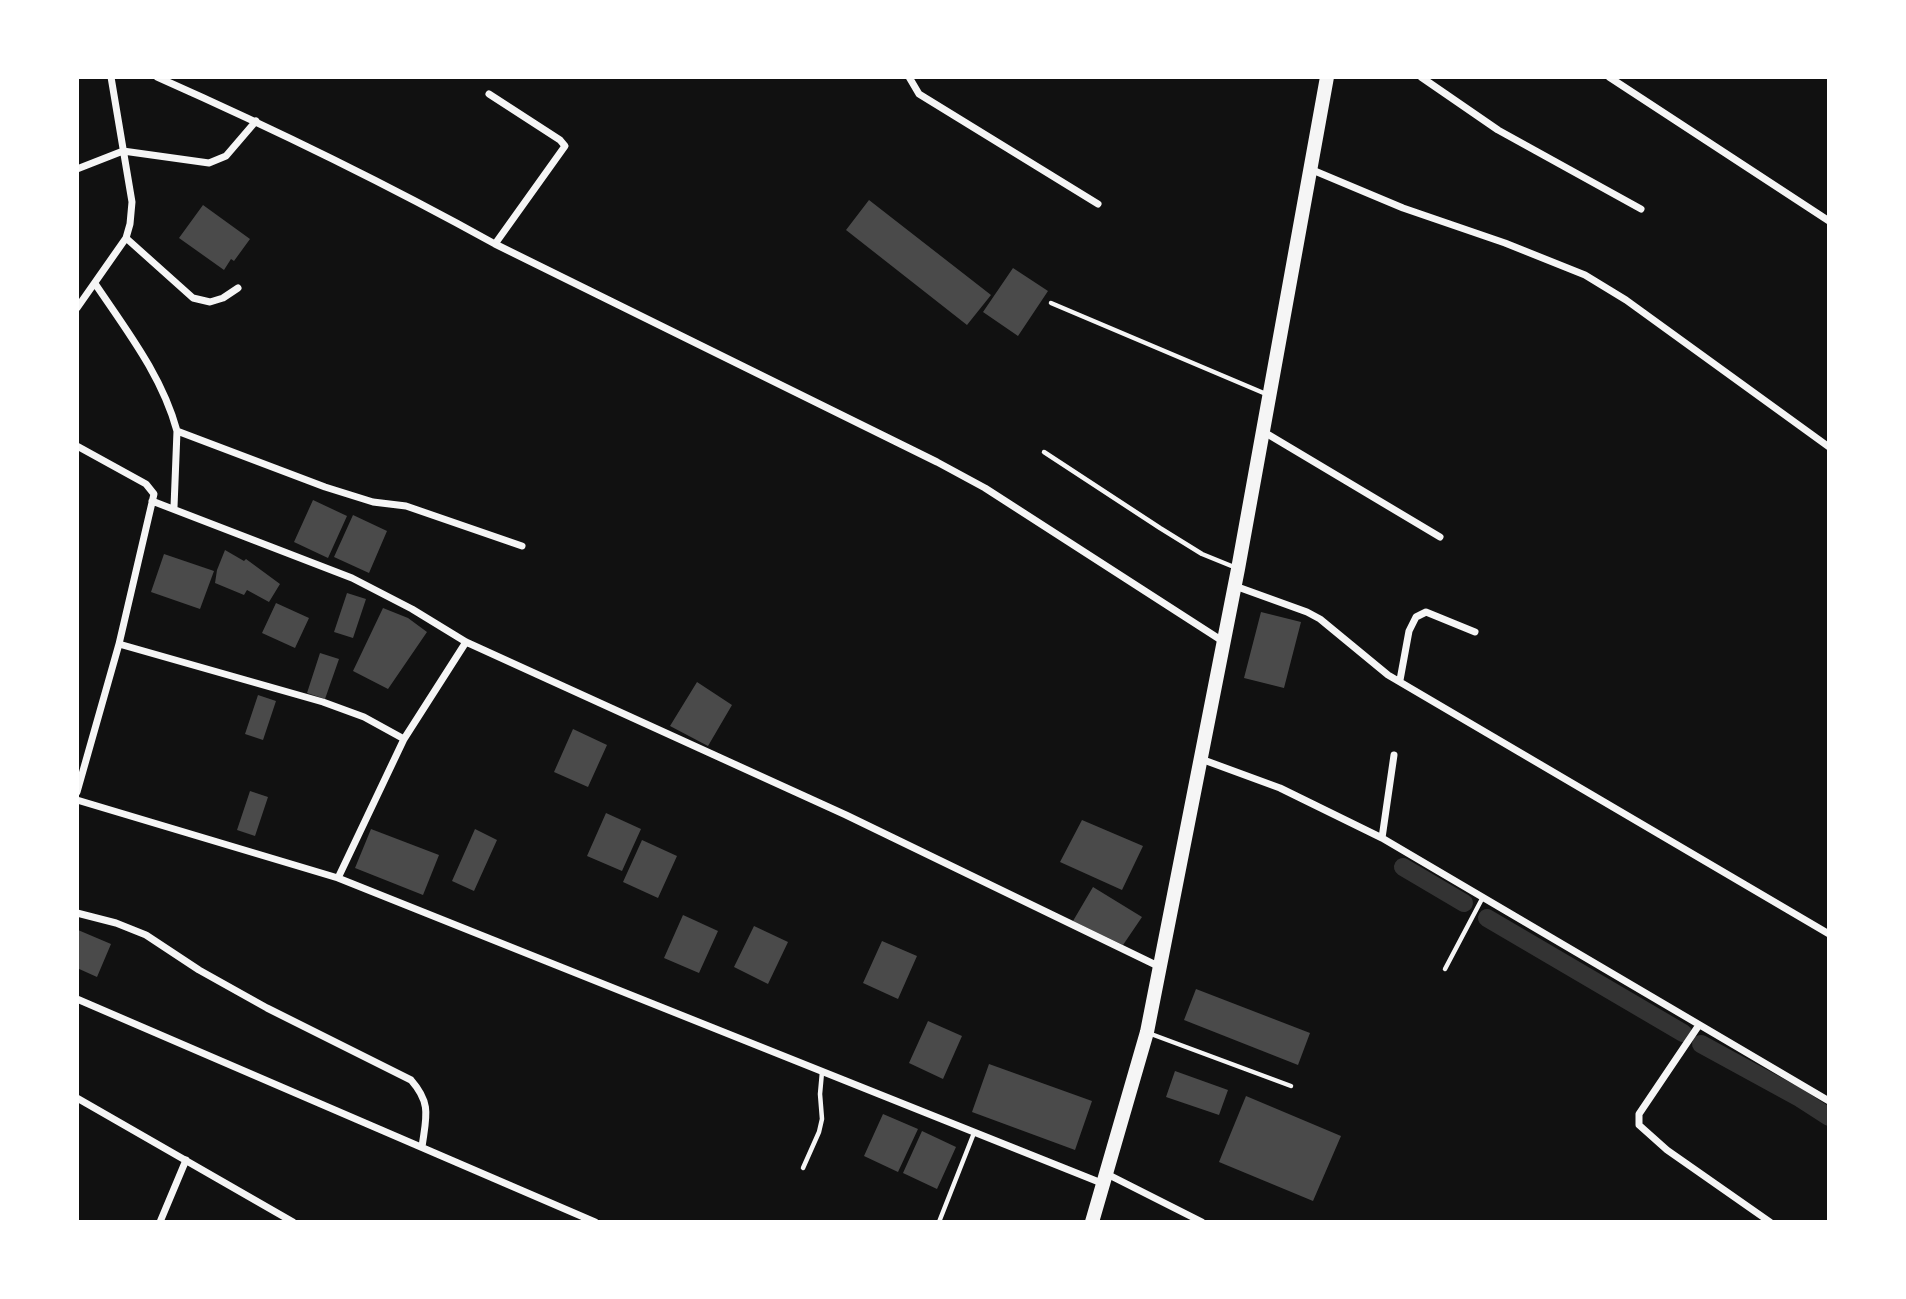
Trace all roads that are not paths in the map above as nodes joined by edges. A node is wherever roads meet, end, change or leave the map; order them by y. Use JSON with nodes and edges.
{"nodes":[{"id":1,"x":111,"y":77,"type":"edge"},
{"id":2,"x":157,"y":77,"type":"edge"},
{"id":3,"x":909,"y":77,"type":"edge"},
{"id":4,"x":1327,"y":77,"type":"edge"},
{"id":5,"x":1421,"y":77,"type":"edge"},
{"id":6,"x":1609,"y":77,"type":"edge"},
{"id":7,"x":489,"y":94,"type":"dead end"},
{"id":8,"x":256,"y":121,"type":"junction"},
{"id":9,"x":123,"y":151,"type":"junction"},
{"id":10,"x":77,"y":169,"type":"edge"},
{"id":11,"x":1310,"y":169,"type":"junction"},
{"id":12,"x":1098,"y":204,"type":"dead end"},
{"id":13,"x":1641,"y":209,"type":"dead end"},
{"id":14,"x":1829,"y":220,"type":"edge"},
{"id":15,"x":126,"y":238,"type":"junction"},
{"id":16,"x":495,"y":244,"type":"junction"},
{"id":17,"x":96,"y":285,"type":"junction"},
{"id":18,"x":238,"y":288,"type":"dead end"},
{"id":19,"x":1051,"y":303,"type":"dead end"},
{"id":20,"x":77,"y":308,"type":"edge"},
{"id":21,"x":1270,"y":396,"type":"junction"},
{"id":22,"x":177,"y":431,"type":"junction"},
{"id":23,"x":1264,"y":432,"type":"junction"},
{"id":24,"x":77,"y":446,"type":"edge"},
{"id":25,"x":1829,"y":447,"type":"edge"},
{"id":26,"x":1044,"y":452,"type":"dead end"},
{"id":27,"x":152,"y":501,"type":"junction"},
{"id":28,"x":174,"y":508,"type":"junction"},
{"id":29,"x":1440,"y":537,"type":"dead end"},
{"id":30,"x":522,"y":546,"type":"dead end"},
{"id":31,"x":1238,"y":569,"type":"junction"},
{"id":32,"x":1235,"y":586,"type":"junction"},
{"id":33,"x":1475,"y":632,"type":"dead end"},
{"id":34,"x":466,"y":642,"type":"junction"},
{"id":35,"x":1224,"y":642,"type":"junction"},
{"id":36,"x":118,"y":644,"type":"junction"},
{"id":37,"x":1400,"y":680,"type":"junction"},
{"id":38,"x":404,"y":739,"type":"junction"},
{"id":39,"x":1394,"y":755,"type":"dead end"},
{"id":40,"x":1200,"y":758,"type":"junction"},
{"id":41,"x":77,"y":792,"type":"edge"},
{"id":42,"x":77,"y":800,"type":"edge"},
{"id":43,"x":1382,"y":838,"type":"junction"},
{"id":44,"x":338,"y":878,"type":"junction"},
{"id":45,"x":1483,"y":897,"type":"junction"},
{"id":46,"x":77,"y":913,"type":"edge"},
{"id":47,"x":1829,"y":934,"type":"edge"},
{"id":48,"x":1160,"y":967,"type":"junction"},
{"id":49,"x":1445,"y":969,"type":"dead end"},
{"id":50,"x":77,"y":999,"type":"edge"},
{"id":51,"x":1699,"y":1025,"type":"junction"},
{"id":52,"x":1147,"y":1032,"type":"junction"},
{"id":53,"x":822,"y":1071,"type":"junction"},
{"id":54,"x":1291,"y":1086,"type":"dead end"},
{"id":55,"x":77,"y":1098,"type":"edge"},
{"id":56,"x":1829,"y":1101,"type":"edge"},
{"id":57,"x":975,"y":1132,"type":"junction"},
{"id":58,"x":422,"y":1147,"type":"junction"},
{"id":59,"x":186,"y":1160,"type":"junction"},
{"id":60,"x":803,"y":1168,"type":"dead end"},
{"id":61,"x":1106,"y":1179,"type":"junction"},
{"id":62,"x":160,"y":1222,"type":"edge"},
{"id":63,"x":293,"y":1222,"type":"edge"},
{"id":64,"x":595,"y":1222,"type":"edge"},
{"id":65,"x":939,"y":1222,"type":"edge"},
{"id":66,"x":1092,"y":1222,"type":"edge"},
{"id":67,"x":1202,"y":1222,"type":"edge"},
{"id":68,"x":1770,"y":1222,"type":"edge"}],
"edges":[{"from":1,"to":9,"type":"street"},
{"from":2,"to":8,"type":"street"},
{"from":3,"to":12,"type":"street"},
{"from":4,"to":11,"type":"main road"},
{"from":5,"to":13,"type":"street"},
{"from":6,"to":14,"type":"street"},
{"from":7,"to":16,"type":"street"},
{"from":8,"to":9,"type":"street"},
{"from":8,"to":16,"type":"street"},
{"from":9,"to":10,"type":"street"},
{"from":9,"to":15,"type":"street"},
{"from":11,"to":21,"type":"main road"},
{"from":11,"to":25,"type":"street"},
{"from":15,"to":17,"type":"street"},
{"from":15,"to":18,"type":"street"},
{"from":16,"to":35,"type":"street"},
{"from":17,"to":20,"type":"street"},
{"from":17,"to":22,"type":"street"},
{"from":19,"to":21,"type":"lane"},
{"from":21,"to":23,"type":"main road"},
{"from":22,"to":28,"type":"street"},
{"from":22,"to":30,"type":"street"},
{"from":23,"to":29,"type":"street"},
{"from":23,"to":31,"type":"main road"},
{"from":24,"to":27,"type":"street"},
{"from":26,"to":31,"type":"lane"},
{"from":27,"to":28,"type":"street"},
{"from":27,"to":36,"type":"street"},
{"from":28,"to":34,"type":"street"},
{"from":31,"to":32,"type":"main road"},
{"from":32,"to":35,"type":"main road"},
{"from":32,"to":37,"type":"street"},
{"from":33,"to":37,"type":"street"},
{"from":34,"to":38,"type":"street"},
{"from":34,"to":48,"type":"street"},
{"from":35,"to":40,"type":"main road"},
{"from":36,"to":38,"type":"street"},
{"from":36,"to":41,"type":"street"},
{"from":37,"to":47,"type":"street"},
{"from":38,"to":44,"type":"street"},
{"from":39,"to":43,"type":"street"},
{"from":40,"to":43,"type":"street"},
{"from":40,"to":48,"type":"main road"},
{"from":42,"to":44,"type":"street"},
{"from":43,"to":45,"type":"street"},
{"from":44,"to":53,"type":"street"},
{"from":45,"to":49,"type":"lane"},
{"from":45,"to":51,"type":"street"},
{"from":46,"to":58,"type":"street"},
{"from":48,"to":52,"type":"main road"},
{"from":50,"to":58,"type":"street"},
{"from":51,"to":56,"type":"street"},
{"from":51,"to":68,"type":"street"},
{"from":52,"to":54,"type":"lane"},
{"from":52,"to":61,"type":"main road"},
{"from":53,"to":57,"type":"street"},
{"from":53,"to":60,"type":"lane"},
{"from":55,"to":59,"type":"street"},
{"from":57,"to":61,"type":"street"},
{"from":57,"to":65,"type":"lane"},
{"from":58,"to":64,"type":"street"},
{"from":59,"to":62,"type":"street"},
{"from":59,"to":63,"type":"street"},
{"from":61,"to":66,"type":"main road"},
{"from":61,"to":67,"type":"street"}]}
